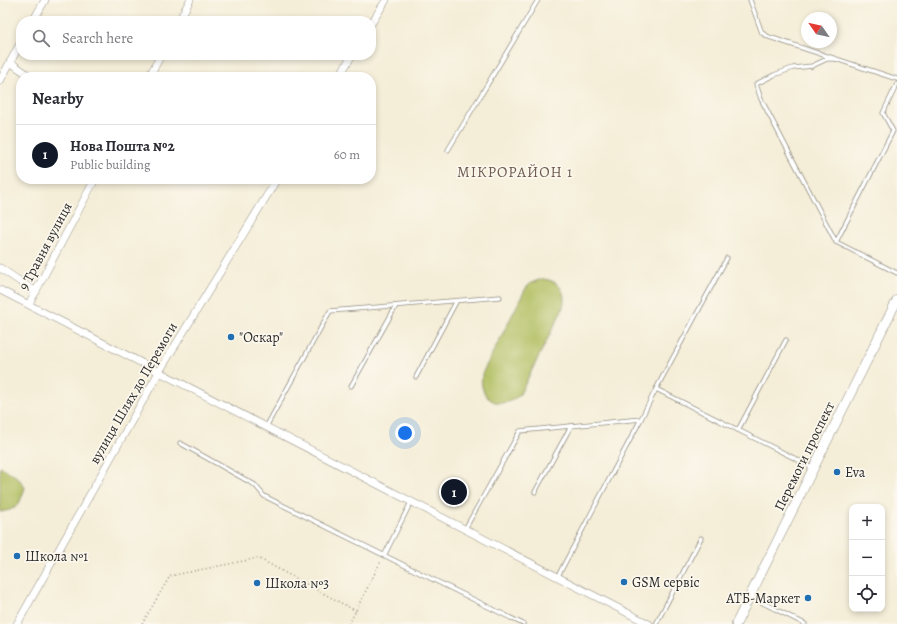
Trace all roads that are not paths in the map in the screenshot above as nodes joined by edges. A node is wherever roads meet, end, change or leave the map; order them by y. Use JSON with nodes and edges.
{"nodes":[{"id":1,"x":45,"y":0,"type":"edge"},
{"id":2,"x":190,"y":0,"type":"edge"},
{"id":3,"x":386,"y":0,"type":"edge"},
{"id":4,"x":538,"y":0,"type":"edge"},
{"id":5,"x":750,"y":0,"type":"edge"},
{"id":6,"x":36,"y":16,"type":"edge"},
{"id":7,"x":181,"y":16,"type":"edge"},
{"id":8,"x":376,"y":16,"type":"edge"},
{"id":9,"x":16,"y":51,"type":"edge"},
{"id":10,"x":836,"y":59,"type":"junction"},
{"id":11,"x":158,"y":60,"type":"edge"},
{"id":12,"x":349,"y":60,"type":"edge"},
{"id":13,"x":10,"y":62,"type":"junction"},
{"id":14,"x":23,"y":72,"type":"edge"},
{"id":15,"x":152,"y":72,"type":"edge"},
{"id":16,"x":342,"y":72,"type":"edge"},
{"id":17,"x":897,"y":79,"type":"edge"},
{"id":18,"x":0,"y":81,"type":"edge"},
{"id":19,"x":897,"y":84,"type":"edge"},
{"id":20,"x":448,"y":150,"type":"dead end"},
{"id":21,"x":92,"y":184,"type":"edge"},
{"id":22,"x":274,"y":184,"type":"edge"},
{"id":23,"x":836,"y":242,"type":"junction"},
{"id":24,"x":727,"y":258,"type":"dead end"},
{"id":25,"x":0,"y":268,"type":"edge"},
{"id":26,"x":897,"y":273,"type":"edge"},
{"id":27,"x":0,"y":290,"type":"edge"},
{"id":28,"x":36,"y":292,"type":"junction"},
{"id":29,"x":500,"y":297,"type":"dead end"},
{"id":30,"x":897,"y":300,"type":"edge"},
{"id":31,"x":456,"y":302,"type":"junction"},
{"id":32,"x":30,"y":304,"type":"junction"},
{"id":33,"x":396,"y":306,"type":"junction"},
{"id":34,"x":786,"y":340,"type":"dead end"},
{"id":35,"x":159,"y":372,"type":"junction"},
{"id":36,"x":416,"y":377,"type":"dead end"},
{"id":37,"x":351,"y":386,"type":"dead end"},
{"id":38,"x":656,"y":390,"type":"junction"},
{"id":39,"x":641,"y":419,"type":"junction"},
{"id":40,"x":572,"y":426,"type":"junction"},
{"id":41,"x":266,"y":427,"type":"junction"},
{"id":42,"x":738,"y":430,"type":"junction"},
{"id":43,"x":180,"y":444,"type":"dead end"},
{"id":44,"x":814,"y":468,"type":"junction"},
{"id":45,"x":535,"y":492,"type":"dead end"},
{"id":46,"x":411,"y":502,"type":"junction"},
{"id":47,"x":465,"y":529,"type":"junction"},
{"id":48,"x":701,"y":538,"type":"dead end"},
{"id":49,"x":384,"y":556,"type":"junction"},
{"id":50,"x":558,"y":576,"type":"junction"},
{"id":51,"x":750,"y":596,"type":"junction"},
{"id":52,"x":17,"y":624,"type":"edge"},
{"id":53,"x":523,"y":624,"type":"edge"},
{"id":54,"x":649,"y":624,"type":"edge"},
{"id":55,"x":656,"y":624,"type":"edge"},
{"id":56,"x":736,"y":624,"type":"edge"},
{"id":57,"x":805,"y":624,"type":"edge"}],
"edges":[{"from":1,"to":6,"type":"street"},
{"from":2,"to":7,"type":"street"},
{"from":3,"to":8,"type":"street"},
{"from":4,"to":20,"type":"lane"},
{"from":5,"to":10,"type":"lane"},
{"from":9,"to":13,"type":"street"},
{"from":10,"to":17,"type":"lane"},
{"from":10,"to":23,"type":"lane"},
{"from":11,"to":15,"type":"street"},
{"from":12,"to":16,"type":"street"},
{"from":13,"to":14,"type":"street"},
{"from":13,"to":18,"type":"street"},
{"from":19,"to":23,"type":"lane"},
{"from":21,"to":28,"type":"street","name":"9 Травня вулиця"},
{"from":22,"to":35,"type":"street","name":"вулиця Шлях до Перемоги"},
{"from":23,"to":26,"type":"lane"},
{"from":24,"to":38,"type":"lane"},
{"from":25,"to":28,"type":"street"},
{"from":27,"to":32,"type":"street"},
{"from":28,"to":32,"type":"street","name":"9 Травня вулиця"},
{"from":29,"to":31,"type":"lane"},
{"from":30,"to":44,"type":"street","name":"Перемоги проспект"},
{"from":31,"to":33,"type":"lane"},
{"from":31,"to":36,"type":"lane"},
{"from":32,"to":35,"type":"street"},
{"from":33,"to":37,"type":"lane"},
{"from":33,"to":41,"type":"lane"},
{"from":34,"to":42,"type":"lane"},
{"from":35,"to":41,"type":"street"},
{"from":35,"to":52,"type":"street","name":"вулиця Шлях до Перемоги"},
{"from":38,"to":39,"type":"lane"},
{"from":38,"to":42,"type":"lane"},
{"from":39,"to":40,"type":"lane"},
{"from":39,"to":50,"type":"lane"},
{"from":40,"to":45,"type":"lane"},
{"from":40,"to":47,"type":"lane"},
{"from":41,"to":46,"type":"street"},
{"from":42,"to":44,"type":"lane"},
{"from":43,"to":49,"type":"lane"},
{"from":44,"to":51,"type":"street","name":"Перемоги проспект"},
{"from":46,"to":47,"type":"street"},
{"from":46,"to":49,"type":"lane"},
{"from":47,"to":50,"type":"street"},
{"from":48,"to":55,"type":"lane"},
{"from":49,"to":53,"type":"lane"},
{"from":50,"to":54,"type":"street"},
{"from":51,"to":56,"type":"street","name":"Перемоги проспект"},
{"from":51,"to":57,"type":"lane"}]}
